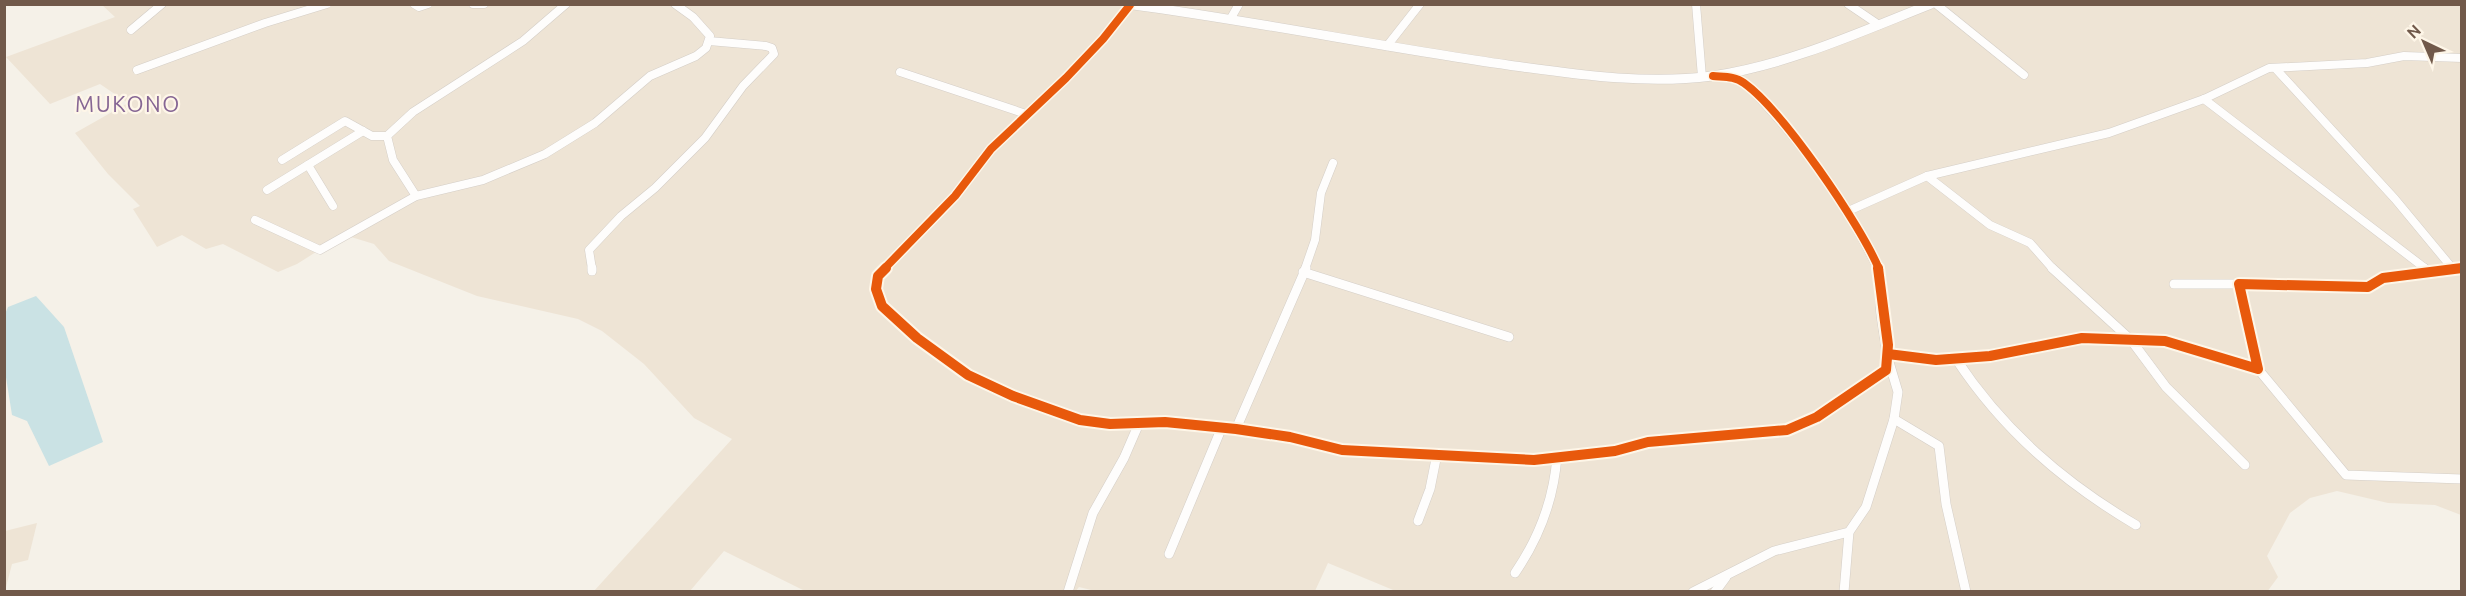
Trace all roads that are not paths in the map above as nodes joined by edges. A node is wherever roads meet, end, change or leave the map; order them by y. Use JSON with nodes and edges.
{"nodes":[{"id":1,"x":162,"y":4,"type":"edge"},
{"id":2,"x":327,"y":4,"type":"edge"},
{"id":3,"x":414,"y":4,"type":"edge"},
{"id":4,"x":428,"y":4,"type":"edge"},
{"id":5,"x":473,"y":4,"type":"edge"},
{"id":6,"x":484,"y":4,"type":"edge"},
{"id":7,"x":566,"y":4,"type":"edge"},
{"id":8,"x":675,"y":4,"type":"edge"},
{"id":9,"x":1239,"y":4,"type":"edge"},
{"id":10,"x":1420,"y":4,"type":"edge"},
{"id":11,"x":1696,"y":4,"type":"edge"},
{"id":12,"x":1848,"y":4,"type":"edge"},
{"id":13,"x":1931,"y":4,"type":"edge"},
{"id":14,"x":1936,"y":4,"type":"edge"},
{"id":15,"x":1129,"y":5,"type":"edge"},
{"id":16,"x":1231,"y":18,"type":"junction"},
{"id":17,"x":1879,"y":25,"type":"junction"},
{"id":18,"x":131,"y":30,"type":"dead end"},
{"id":19,"x":709,"y":41,"type":"junction"},
{"id":20,"x":1387,"y":46,"type":"junction"},
{"id":21,"x":2462,"y":58,"type":"edge"},
{"id":22,"x":2276,"y":69,"type":"junction"},
{"id":23,"x":137,"y":70,"type":"dead end"},
{"id":24,"x":900,"y":72,"type":"dead end"},
{"id":25,"x":2024,"y":75,"type":"dead end"},
{"id":26,"x":1713,"y":76,"type":"junction"},
{"id":27,"x":1702,"y":77,"type":"junction"},
{"id":28,"x":2204,"y":99,"type":"junction"},
{"id":29,"x":1026,"y":114,"type":"junction"},
{"id":30,"x":363,"y":131,"type":"junction"},
{"id":31,"x":387,"y":136,"type":"junction"},
{"id":32,"x":282,"y":160,"type":"dead end"},
{"id":33,"x":1333,"y":163,"type":"dead end"},
{"id":34,"x":308,"y":165,"type":"junction"},
{"id":35,"x":1927,"y":176,"type":"junction"},
{"id":36,"x":267,"y":190,"type":"dead end"},
{"id":37,"x":416,"y":196,"type":"junction"},
{"id":38,"x":333,"y":206,"type":"dead end"},
{"id":39,"x":1846,"y":212,"type":"junction"},
{"id":40,"x":255,"y":220,"type":"dead end"},
{"id":41,"x":2458,"y":269,"type":"edge"},
{"id":42,"x":592,"y":271,"type":"dead end"},
{"id":43,"x":1304,"y":272,"type":"junction"},
{"id":44,"x":2429,"y":272,"type":"junction"},
{"id":45,"x":2174,"y":284,"type":"dead end"},
{"id":46,"x":2239,"y":284,"type":"junction"},
{"id":47,"x":1509,"y":337,"type":"dead end"},
{"id":48,"x":2132,"y":340,"type":"junction"},
{"id":49,"x":1888,"y":358,"type":"junction"},
{"id":50,"x":1956,"y":359,"type":"junction"},
{"id":51,"x":2258,"y":369,"type":"junction"},
{"id":52,"x":1894,"y":419,"type":"junction"},
{"id":53,"x":1140,"y":422,"type":"junction"},
{"id":54,"x":1222,"y":427,"type":"junction"},
{"id":55,"x":1236,"y":429,"type":"junction"},
{"id":56,"x":1437,"y":454,"type":"junction"},
{"id":57,"x":1557,"y":456,"type":"junction"},
{"id":58,"x":2245,"y":465,"type":"dead end"},
{"id":59,"x":2462,"y":479,"type":"edge"},
{"id":60,"x":1419,"y":521,"type":"dead end"},
{"id":61,"x":2136,"y":525,"type":"dead end"},
{"id":62,"x":1849,"y":532,"type":"junction"},
{"id":63,"x":1169,"y":554,"type":"dead end"},
{"id":64,"x":1515,"y":573,"type":"dead end"},
{"id":65,"x":1728,"y":574,"type":"junction"},
{"id":66,"x":1068,"y":591,"type":"edge"},
{"id":67,"x":1693,"y":591,"type":"edge"},
{"id":68,"x":1715,"y":591,"type":"edge"},
{"id":69,"x":1844,"y":591,"type":"edge"},
{"id":70,"x":1966,"y":591,"type":"edge"}],
"edges":[{"from":1,"to":18,"type":"street"},
{"from":2,"to":23,"type":"street"},
{"from":3,"to":4,"type":"street"},
{"from":5,"to":6,"type":"street"},
{"from":7,"to":31,"type":"street"},
{"from":8,"to":19,"type":"street"},
{"from":9,"to":16,"type":"street"},
{"from":10,"to":20,"type":"street"},
{"from":11,"to":27,"type":"street"},
{"from":12,"to":17,"type":"street"},
{"from":13,"to":17,"type":"street"},
{"from":14,"to":25,"type":"street"},
{"from":15,"to":16,"type":"street"},
{"from":15,"to":29,"type":"street"},
{"from":16,"to":20,"type":"street"},
{"from":17,"to":26,"type":"street"},
{"from":19,"to":37,"type":"street"},
{"from":19,"to":42,"type":"street"},
{"from":20,"to":27,"type":"street"},
{"from":21,"to":22,"type":"street"},
{"from":22,"to":28,"type":"street"},
{"from":22,"to":41,"type":"street"},
{"from":24,"to":29,"type":"street"},
{"from":26,"to":27,"type":"street"},
{"from":26,"to":39,"type":"street"},
{"from":28,"to":35,"type":"street"},
{"from":28,"to":44,"type":"street"},
{"from":29,"to":53,"type":"street"},
{"from":30,"to":31,"type":"street"},
{"from":30,"to":32,"type":"street"},
{"from":30,"to":34,"type":"street"},
{"from":31,"to":37,"type":"street"},
{"from":33,"to":43,"type":"street"},
{"from":34,"to":36,"type":"street"},
{"from":34,"to":38,"type":"street"},
{"from":35,"to":39,"type":"street"},
{"from":35,"to":48,"type":"street"},
{"from":37,"to":40,"type":"street"},
{"from":39,"to":49,"type":"street"},
{"from":41,"to":44,"type":"street"},
{"from":43,"to":47,"type":"street"},
{"from":43,"to":55,"type":"street"},
{"from":44,"to":46,"type":"street"},
{"from":45,"to":46,"type":"street"},
{"from":46,"to":51,"type":"street"},
{"from":48,"to":50,"type":"street"},
{"from":48,"to":51,"type":"street"},
{"from":48,"to":58,"type":"street"},
{"from":49,"to":50,"type":"street"},
{"from":49,"to":52,"type":"street"},
{"from":49,"to":57,"type":"street"},
{"from":50,"to":61,"type":"street"},
{"from":51,"to":59,"type":"street"},
{"from":52,"to":62,"type":"street"},
{"from":52,"to":70,"type":"street"},
{"from":53,"to":54,"type":"street"},
{"from":53,"to":66,"type":"street"},
{"from":54,"to":55,"type":"street"},
{"from":54,"to":63,"type":"street"},
{"from":55,"to":56,"type":"street"},
{"from":56,"to":57,"type":"street"},
{"from":56,"to":60,"type":"street"},
{"from":57,"to":64,"type":"street"},
{"from":62,"to":65,"type":"street"},
{"from":62,"to":69,"type":"street"},
{"from":65,"to":67,"type":"street"},
{"from":65,"to":68,"type":"street"}]}
